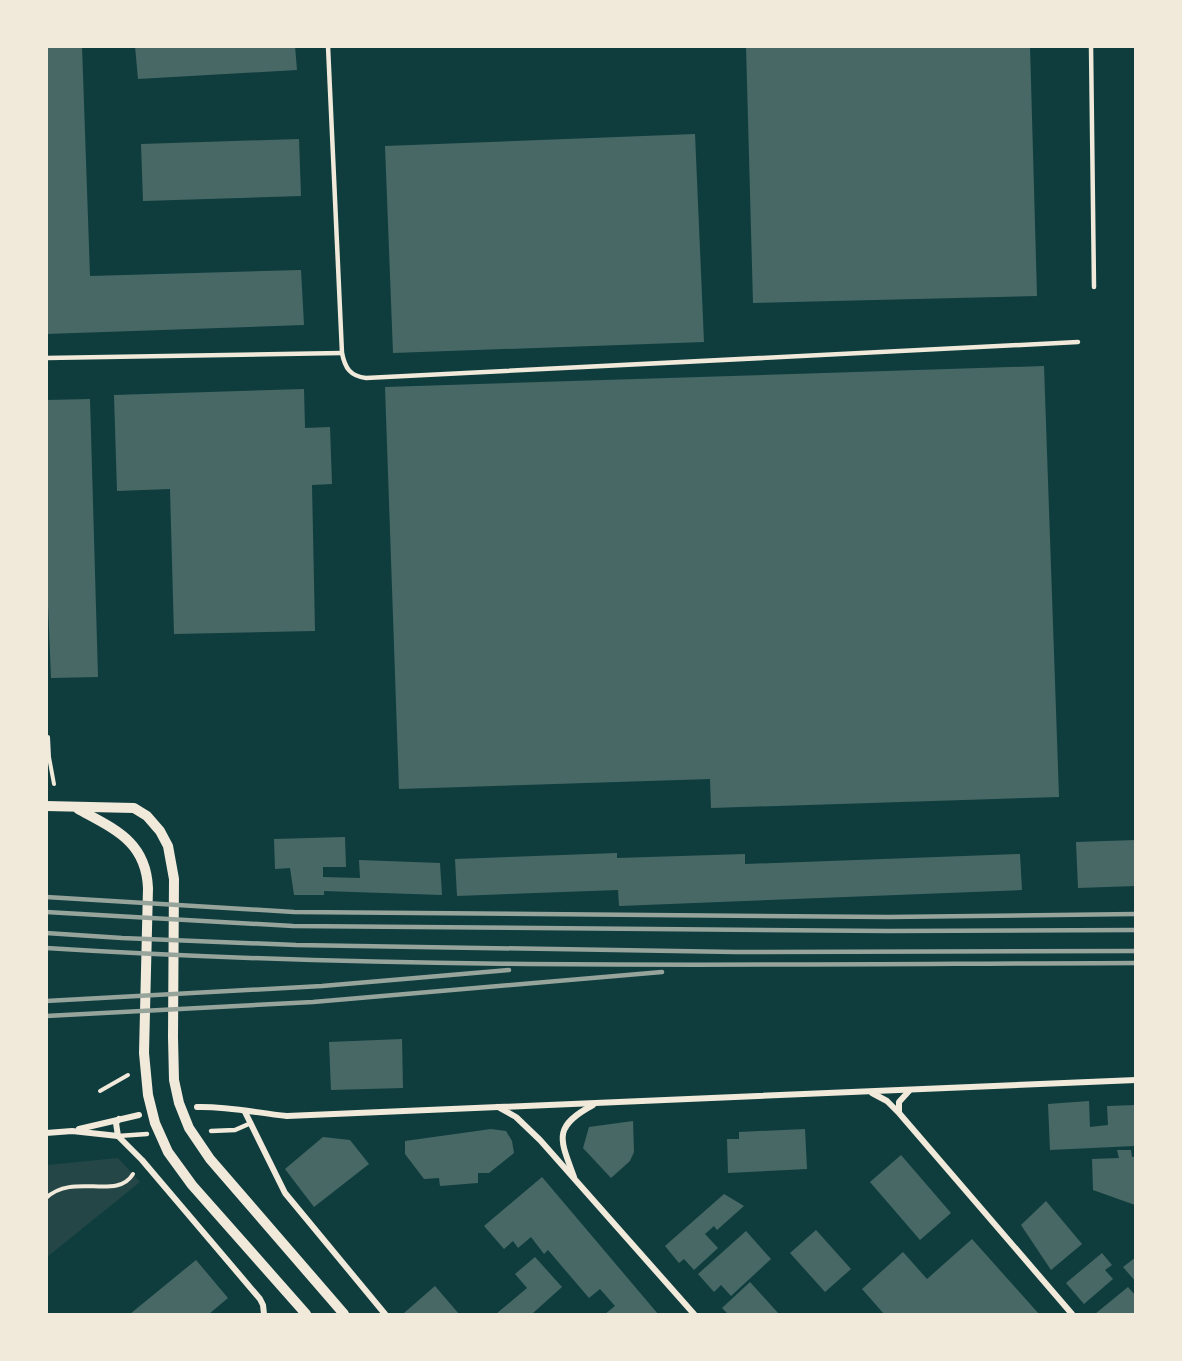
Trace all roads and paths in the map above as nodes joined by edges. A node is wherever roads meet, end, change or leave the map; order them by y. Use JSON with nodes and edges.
{"nodes":[{"id":1,"x":328,"y":46,"type":"edge"},
{"id":2,"x":1091,"y":46,"type":"edge"},
{"id":3,"x":1094,"y":287,"type":"dead end"},
{"id":4,"x":1078,"y":342,"type":"dead end"},
{"id":5,"x":342,"y":353,"type":"junction"},
{"id":6,"x":46,"y":358,"type":"edge"},
{"id":7,"x":46,"y":736,"type":"edge"},
{"id":8,"x":48,"y":757,"type":"edge"},
{"id":9,"x":54,"y":784,"type":"dead end"},
{"id":10,"x":46,"y":806,"type":"edge"},
{"id":11,"x":78,"y":808,"type":"junction"},
{"id":12,"x":129,"y":1066,"type":"dead end"},
{"id":13,"x":1136,"y":1080,"type":"edge"},
{"id":14,"x":913,"y":1089,"type":"junction"},
{"id":15,"x":100,"y":1091,"type":"dead end"},
{"id":16,"x":869,"y":1091,"type":"junction"},
{"id":17,"x":596,"y":1103,"type":"junction"},
{"id":18,"x":495,"y":1106,"type":"junction"},
{"id":19,"x":197,"y":1107,"type":"dead end"},
{"id":20,"x":245,"y":1112,"type":"junction"},
{"id":21,"x":900,"y":1113,"type":"junction"},
{"id":22,"x":140,"y":1115,"type":"dead end"},
{"id":23,"x":119,"y":1119,"type":"junction"},
{"id":24,"x":251,"y":1123,"type":"junction"},
{"id":25,"x":72,"y":1131,"type":"junction"},
{"id":26,"x":211,"y":1131,"type":"dead end"},
{"id":27,"x":46,"y":1133,"type":"edge"},
{"id":28,"x":147,"y":1134,"type":"dead end"},
{"id":29,"x":118,"y":1136,"type":"junction"},
{"id":30,"x":136,"y":1168,"type":"dead end"},
{"id":31,"x":576,"y":1183,"type":"junction"},
{"id":32,"x":46,"y":1198,"type":"edge"},
{"id":33,"x":264,"y":1314,"type":"edge"},
{"id":34,"x":306,"y":1314,"type":"edge"},
{"id":35,"x":344,"y":1314,"type":"edge"},
{"id":36,"x":385,"y":1314,"type":"edge"},
{"id":37,"x":694,"y":1314,"type":"edge"},
{"id":38,"x":1072,"y":1314,"type":"edge"}],
"edges":[{"from":1,"to":5,"type":"lane"},
{"from":2,"to":3,"type":"lane"},
{"from":4,"to":5,"type":"lane"},
{"from":5,"to":6,"type":"lane"},
{"from":7,"to":8,"type":"path"},
{"from":8,"to":9,"type":"path"},
{"from":10,"to":11,"type":"street"},
{"from":11,"to":34,"type":"street"},
{"from":11,"to":35,"type":"street"},
{"from":12,"to":15,"type":"path"},
{"from":13,"to":14,"type":"street"},
{"from":14,"to":16,"type":"street"},
{"from":14,"to":21,"type":"street"},
{"from":16,"to":17,"type":"street"},
{"from":16,"to":21,"type":"street"},
{"from":17,"to":18,"type":"street"},
{"from":17,"to":31,"type":"street"},
{"from":18,"to":20,"type":"street"},
{"from":18,"to":31,"type":"street"},
{"from":19,"to":20,"type":"street"},
{"from":20,"to":24,"type":"street"},
{"from":21,"to":38,"type":"street"},
{"from":22,"to":23,"type":"street"},
{"from":23,"to":25,"type":"street"},
{"from":23,"to":29,"type":"street"},
{"from":24,"to":26,"type":"lane"},
{"from":24,"to":36,"type":"street"},
{"from":25,"to":27,"type":"street"},
{"from":25,"to":29,"type":"street"},
{"from":28,"to":29,"type":"lane"},
{"from":29,"to":33,"type":"street"},
{"from":30,"to":32,"type":"path"},
{"from":31,"to":37,"type":"street"}]}
